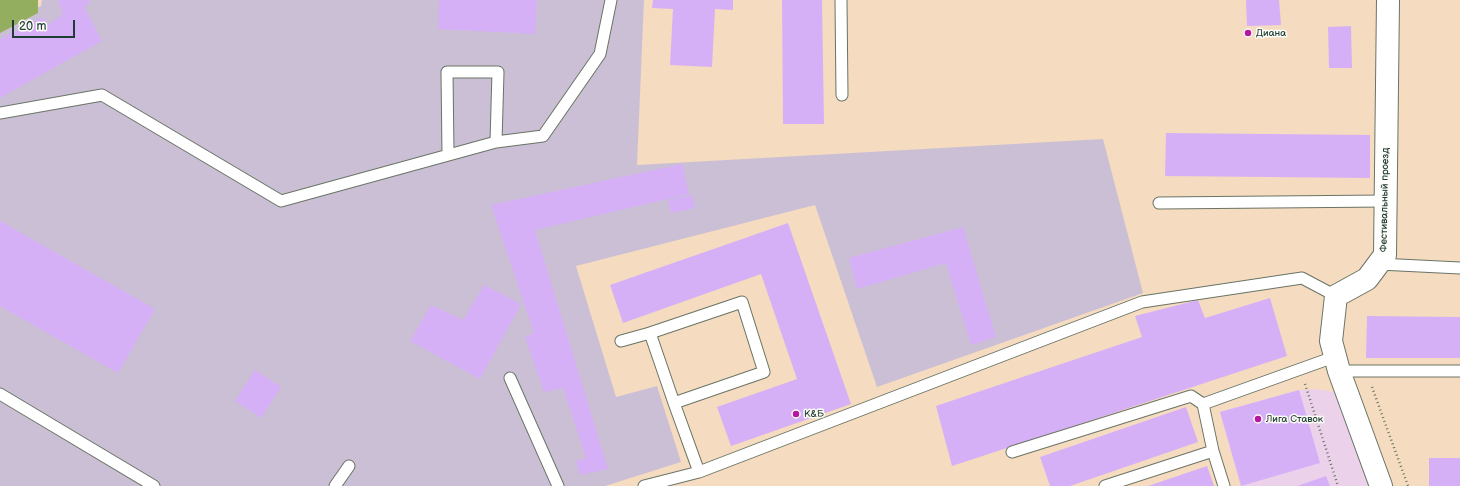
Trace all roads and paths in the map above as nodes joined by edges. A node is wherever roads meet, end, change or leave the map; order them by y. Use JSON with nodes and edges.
{"nodes":[{"id":1,"x":612,"y":0,"type":"edge"},
{"id":2,"x":841,"y":0,"type":"edge"},
{"id":3,"x":1388,"y":0,"type":"edge"},
{"id":4,"x":842,"y":95,"type":"dead end"},
{"id":5,"x":0,"y":113,"type":"edge"},
{"id":6,"x":496,"y":142,"type":"junction"},
{"id":7,"x":448,"y":154,"type":"junction"},
{"id":8,"x":1386,"y":201,"type":"junction"},
{"id":9,"x":1159,"y":203,"type":"dead end"},
{"id":10,"x":1379,"y":264,"type":"junction"},
{"id":11,"x":1460,"y":268,"type":"edge"},
{"id":12,"x":1336,"y":296,"type":"junction"},
{"id":13,"x":650,"y":333,"type":"junction"},
{"id":14,"x":622,"y":341,"type":"dead end"},
{"id":15,"x":1336,"y":364,"type":"junction"},
{"id":16,"x":1300,"y":369,"type":"junction"},
{"id":17,"x":1367,"y":371,"type":"junction"},
{"id":18,"x":1460,"y":371,"type":"edge"},
{"id":19,"x":510,"y":378,"type":"dead end"},
{"id":20,"x":0,"y":394,"type":"edge"},
{"id":21,"x":674,"y":403,"type":"junction"},
{"id":22,"x":1203,"y":404,"type":"junction"},
{"id":23,"x":1213,"y":451,"type":"junction"},
{"id":24,"x":1012,"y":452,"type":"dead end"},
{"id":25,"x":349,"y":466,"type":"dead end"},
{"id":26,"x":699,"y":472,"type":"junction"},
{"id":27,"x":675,"y":482,"type":"edge"},
{"id":28,"x":154,"y":486,"type":"edge"},
{"id":29,"x":335,"y":486,"type":"edge"},
{"id":30,"x":558,"y":486,"type":"edge"},
{"id":31,"x":644,"y":486,"type":"edge"},
{"id":32,"x":1105,"y":486,"type":"edge"},
{"id":33,"x":1224,"y":486,"type":"edge"},
{"id":34,"x":1338,"y":486,"type":"edge"},
{"id":35,"x":1381,"y":486,"type":"edge"},
{"id":36,"x":1408,"y":486,"type":"edge"}],
"edges":[{"from":1,"to":6,"type":"lane"},
{"from":2,"to":4,"type":"lane"},
{"from":3,"to":8,"type":"street","name":"Фестивальный проезд"},
{"from":5,"to":7,"type":"lane"},
{"from":6,"to":7,"type":"lane"},
{"from":6,"to":7,"type":"lane"},
{"from":8,"to":9,"type":"lane"},
{"from":8,"to":10,"type":"street","name":"Фестивальный проезд"},
{"from":10,"to":11,"type":"lane"},
{"from":10,"to":12,"type":"street","name":"Фестивальный проезд"},
{"from":12,"to":15,"type":"street"},
{"from":12,"to":26,"type":"lane"},
{"from":13,"to":14,"type":"lane"},
{"from":13,"to":21,"type":"lane"},
{"from":13,"to":21,"type":"lane"},
{"from":15,"to":16,"type":"lane"},
{"from":15,"to":17,"type":"lane"},
{"from":15,"to":35,"type":"street"},
{"from":16,"to":22,"type":"lane"},
{"from":16,"to":34,"type":"path"},
{"from":17,"to":18,"type":"lane"},
{"from":17,"to":36,"type":"path"},
{"from":19,"to":30,"type":"lane"},
{"from":20,"to":28,"type":"lane"},
{"from":21,"to":26,"type":"lane"},
{"from":22,"to":23,"type":"lane"},
{"from":22,"to":24,"type":"lane"},
{"from":23,"to":32,"type":"lane"},
{"from":23,"to":33,"type":"lane"},
{"from":25,"to":29,"type":"lane"},
{"from":26,"to":27,"type":"lane"},
{"from":27,"to":31,"type":"lane"}]}
